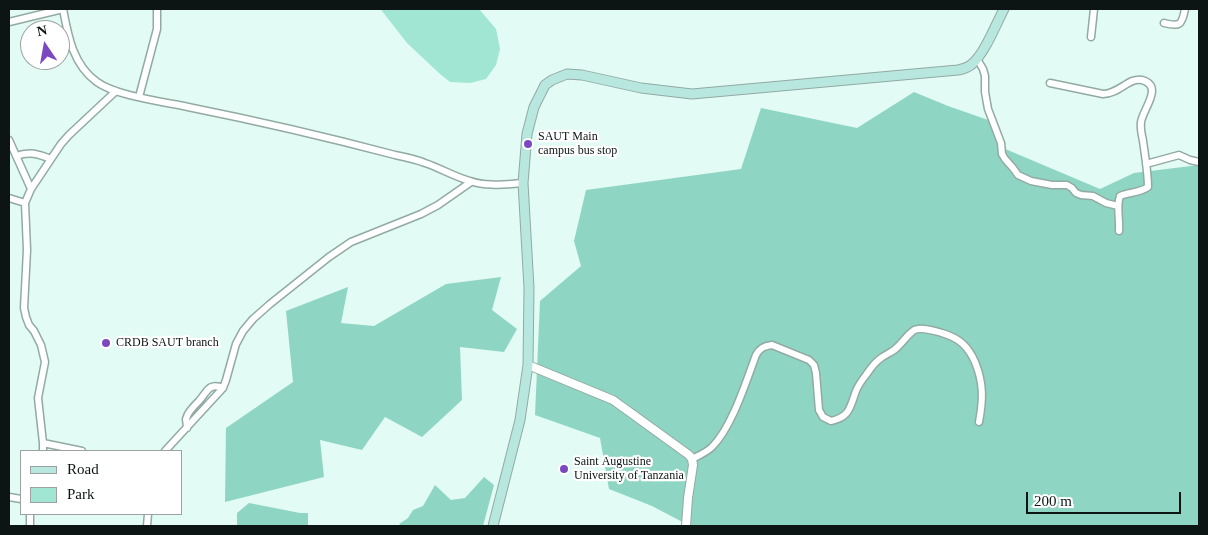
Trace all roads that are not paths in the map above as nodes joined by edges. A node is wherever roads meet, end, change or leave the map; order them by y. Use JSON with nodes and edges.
{"nodes":[{"id":1,"x":63,"y":9,"type":"edge"},
{"id":2,"x":157,"y":9,"type":"edge"},
{"id":3,"x":1004,"y":9,"type":"edge"},
{"id":4,"x":1094,"y":9,"type":"edge"},
{"id":5,"x":1185,"y":9,"type":"edge"},
{"id":6,"x":9,"y":22,"type":"edge"},
{"id":7,"x":1164,"y":23,"type":"dead end"},
{"id":8,"x":1091,"y":37,"type":"dead end"},
{"id":9,"x":977,"y":59,"type":"junction"},
{"id":10,"x":1050,"y":83,"type":"dead end"},
{"id":11,"x":116,"y":91,"type":"junction"},
{"id":12,"x":138,"y":97,"type":"junction"},
{"id":13,"x":9,"y":140,"type":"edge"},
{"id":14,"x":16,"y":156,"type":"junction"},
{"id":15,"x":51,"y":159,"type":"junction"},
{"id":16,"x":1199,"y":162,"type":"edge"},
{"id":17,"x":1146,"y":164,"type":"junction"},
{"id":18,"x":471,"y":182,"type":"junction"},
{"id":19,"x":523,"y":183,"type":"junction"},
{"id":20,"x":31,"y":189,"type":"junction"},
{"id":21,"x":9,"y":198,"type":"edge"},
{"id":22,"x":25,"y":203,"type":"junction"},
{"id":23,"x":1118,"y":206,"type":"junction"},
{"id":24,"x":1119,"y":231,"type":"dead end"},
{"id":25,"x":528,"y":365,"type":"junction"},
{"id":26,"x":222,"y":388,"type":"junction"},
{"id":27,"x":215,"y":396,"type":"junction"},
{"id":28,"x":200,"y":400,"type":"junction"},
{"id":29,"x":978,"y":422,"type":"dead end"},
{"id":30,"x":187,"y":428,"type":"junction"},
{"id":31,"x":43,"y":443,"type":"junction"},
{"id":32,"x":43,"y":450,"type":"edge"},
{"id":33,"x":77,"y":450,"type":"edge"},
{"id":34,"x":165,"y":450,"type":"edge"},
{"id":35,"x":692,"y":458,"type":"junction"},
{"id":36,"x":493,"y":526,"type":"edge"},
{"id":37,"x":686,"y":526,"type":"edge"}],
"edges":[{"from":1,"to":6,"type":"street"},
{"from":1,"to":11,"type":"street"},
{"from":2,"to":12,"type":"street"},
{"from":3,"to":9,"type":"main road"},
{"from":4,"to":8,"type":"street"},
{"from":5,"to":7,"type":"street"},
{"from":9,"to":19,"type":"main road"},
{"from":9,"to":23,"type":"street"},
{"from":10,"to":17,"type":"street"},
{"from":11,"to":12,"type":"street"},
{"from":11,"to":15,"type":"street"},
{"from":12,"to":18,"type":"street"},
{"from":13,"to":14,"type":"street"},
{"from":14,"to":15,"type":"street"},
{"from":14,"to":20,"type":"street"},
{"from":15,"to":20,"type":"street"},
{"from":16,"to":17,"type":"street"},
{"from":17,"to":23,"type":"street"},
{"from":18,"to":19,"type":"street"},
{"from":18,"to":26,"type":"street"},
{"from":19,"to":25,"type":"main road"},
{"from":20,"to":22,"type":"street"},
{"from":21,"to":22,"type":"street"},
{"from":22,"to":31,"type":"street"},
{"from":23,"to":24,"type":"street"},
{"from":25,"to":35,"type":"street"},
{"from":25,"to":36,"type":"main road"},
{"from":26,"to":27,"type":"street"},
{"from":26,"to":28,"type":"street"},
{"from":27,"to":28,"type":"street"},
{"from":27,"to":30,"type":"street"},
{"from":28,"to":30,"type":"street"},
{"from":29,"to":35,"type":"street"},
{"from":30,"to":34,"type":"street"},
{"from":31,"to":32,"type":"street"},
{"from":31,"to":33,"type":"street"},
{"from":35,"to":37,"type":"street"}]}
